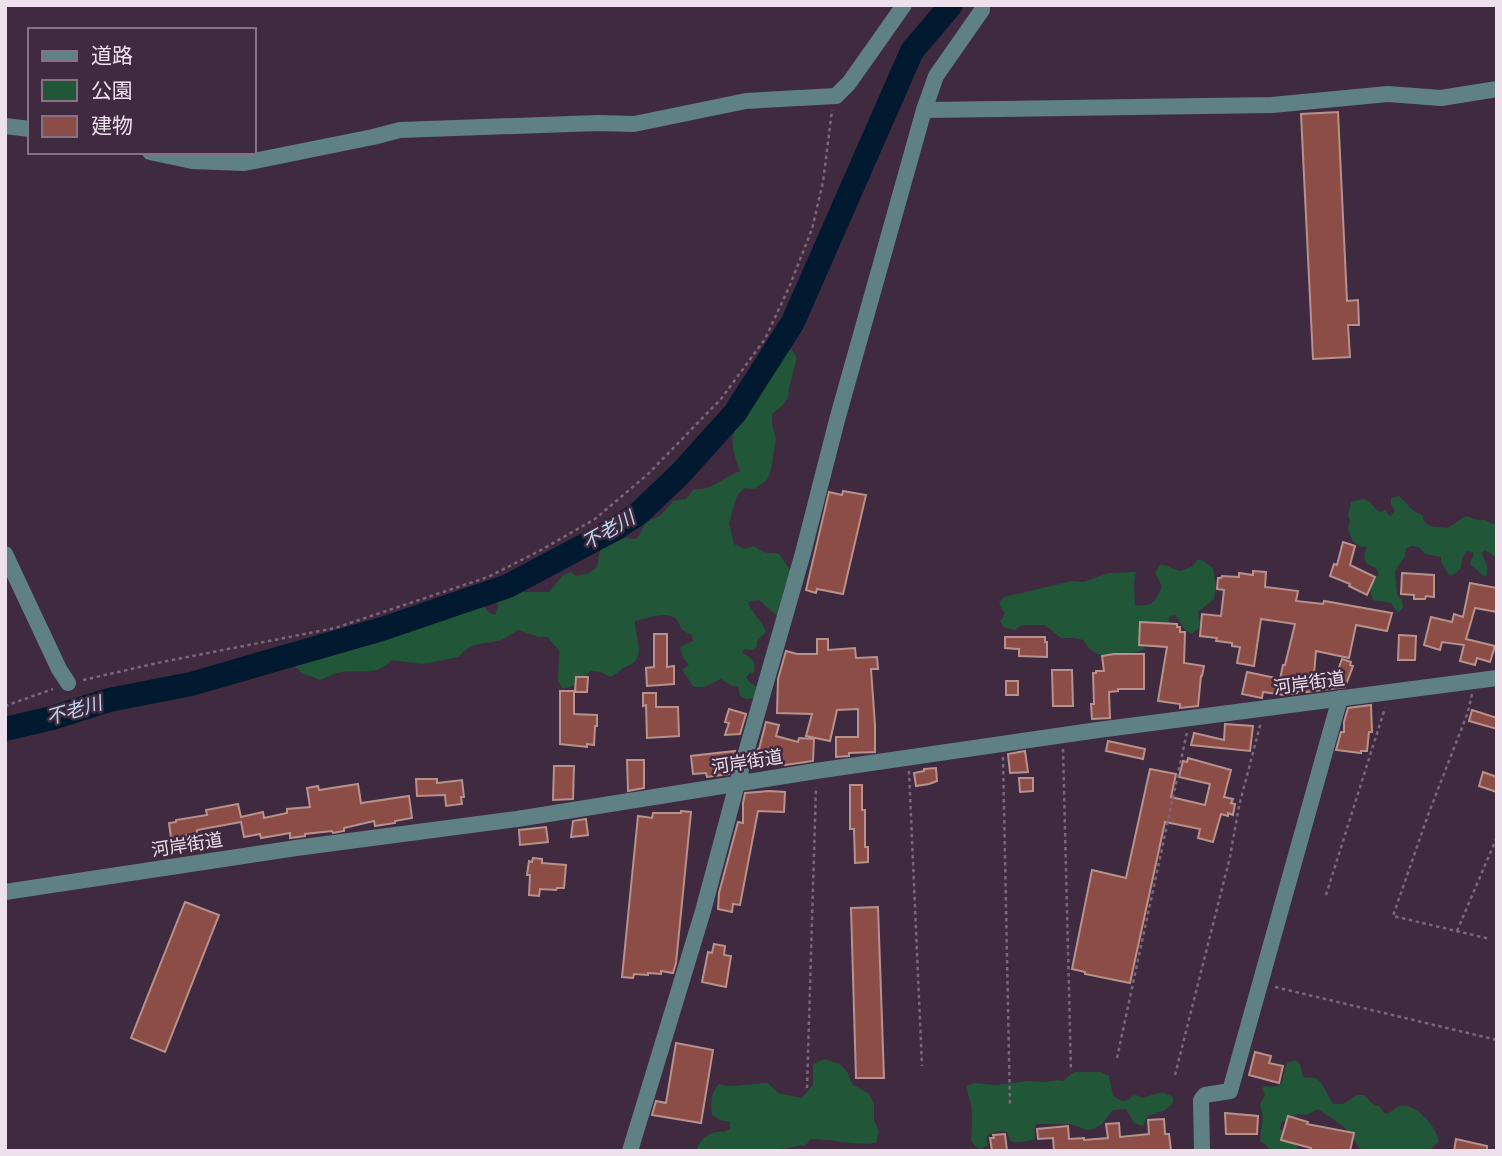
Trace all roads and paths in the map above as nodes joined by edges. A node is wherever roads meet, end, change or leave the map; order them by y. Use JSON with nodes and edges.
{"nodes":[{"id":1,"x":904,"y":5,"type":"edge"},
{"id":2,"x":982,"y":5,"type":"edge"},
{"id":3,"x":1497,"y":89,"type":"edge"},
{"id":4,"x":834,"y":96,"type":"junction"},
{"id":5,"x":924,"y":110,"type":"junction"},
{"id":6,"x":5,"y":126,"type":"edge"},
{"id":7,"x":28,"y":130,"type":"edge"},
{"id":8,"x":159,"y":154,"type":"edge"},
{"id":9,"x":5,"y":554,"type":"edge"},
{"id":10,"x":1497,"y":678,"type":"edge"},
{"id":11,"x":1475,"y":681,"type":"junction"},
{"id":12,"x":68,"y":683,"type":"junction"},
{"id":13,"x":1390,"y":692,"type":"junction"},
{"id":14,"x":1340,"y":698,"type":"junction"},
{"id":15,"x":5,"y":706,"type":"edge"},
{"id":16,"x":1264,"y":708,"type":"junction"},
{"id":17,"x":1190,"y":718,"type":"junction"},
{"id":18,"x":1063,"y":735,"type":"junction"},
{"id":19,"x":1002,"y":744,"type":"junction"},
{"id":20,"x":909,"y":757,"type":"junction"},
{"id":21,"x":816,"y":771,"type":"junction"},
{"id":22,"x":737,"y":783,"type":"junction"},
{"id":23,"x":1497,"y":837,"type":"edge"},
{"id":24,"x":5,"y":892,"type":"edge"},
{"id":25,"x":1326,"y":895,"type":"dead end"},
{"id":26,"x":1457,"y":931,"type":"junction"},
{"id":27,"x":1490,"y":939,"type":"dead end"},
{"id":28,"x":1260,"y":984,"type":"junction"},
{"id":29,"x":1497,"y":1040,"type":"edge"},
{"id":30,"x":1117,"y":1058,"type":"dead end"},
{"id":31,"x":922,"y":1066,"type":"dead end"},
{"id":32,"x":1071,"y":1071,"type":"dead end"},
{"id":33,"x":1175,"y":1075,"type":"dead end"},
{"id":34,"x":807,"y":1088,"type":"dead end"},
{"id":35,"x":1010,"y":1107,"type":"dead end"},
{"id":36,"x":630,"y":1151,"type":"edge"},
{"id":37,"x":1202,"y":1151,"type":"edge"}],
"edges":[{"from":1,"to":4,"type":"street"},
{"from":2,"to":5,"type":"street"},
{"from":3,"to":5,"type":"street"},
{"from":4,"to":8,"type":"street"},
{"from":4,"to":12,"type":"path"},
{"from":5,"to":22,"type":"street"},
{"from":6,"to":7,"type":"street"},
{"from":9,"to":12,"type":"street"},
{"from":10,"to":11,"type":"street","name":"河岸街道"},
{"from":11,"to":13,"type":"street","name":"河岸街道"},
{"from":11,"to":26,"type":"path"},
{"from":12,"to":15,"type":"path"},
{"from":13,"to":14,"type":"street","name":"河岸街道"},
{"from":13,"to":25,"type":"path"},
{"from":14,"to":16,"type":"street","name":"河岸街道"},
{"from":14,"to":28,"type":"street"},
{"from":16,"to":17,"type":"street","name":"河岸街道"},
{"from":16,"to":33,"type":"path"},
{"from":17,"to":18,"type":"street","name":"河岸街道"},
{"from":17,"to":30,"type":"path"},
{"from":18,"to":19,"type":"street","name":"河岸街道"},
{"from":18,"to":32,"type":"path"},
{"from":19,"to":20,"type":"street","name":"河岸街道"},
{"from":19,"to":35,"type":"path"},
{"from":20,"to":21,"type":"street","name":"河岸街道"},
{"from":20,"to":31,"type":"path"},
{"from":21,"to":22,"type":"street","name":"河岸街道"},
{"from":21,"to":34,"type":"path"},
{"from":22,"to":24,"type":"street","name":"河岸街道"},
{"from":22,"to":36,"type":"street"},
{"from":23,"to":26,"type":"path"},
{"from":26,"to":27,"type":"path"},
{"from":28,"to":29,"type":"path"},
{"from":28,"to":37,"type":"street"}]}
